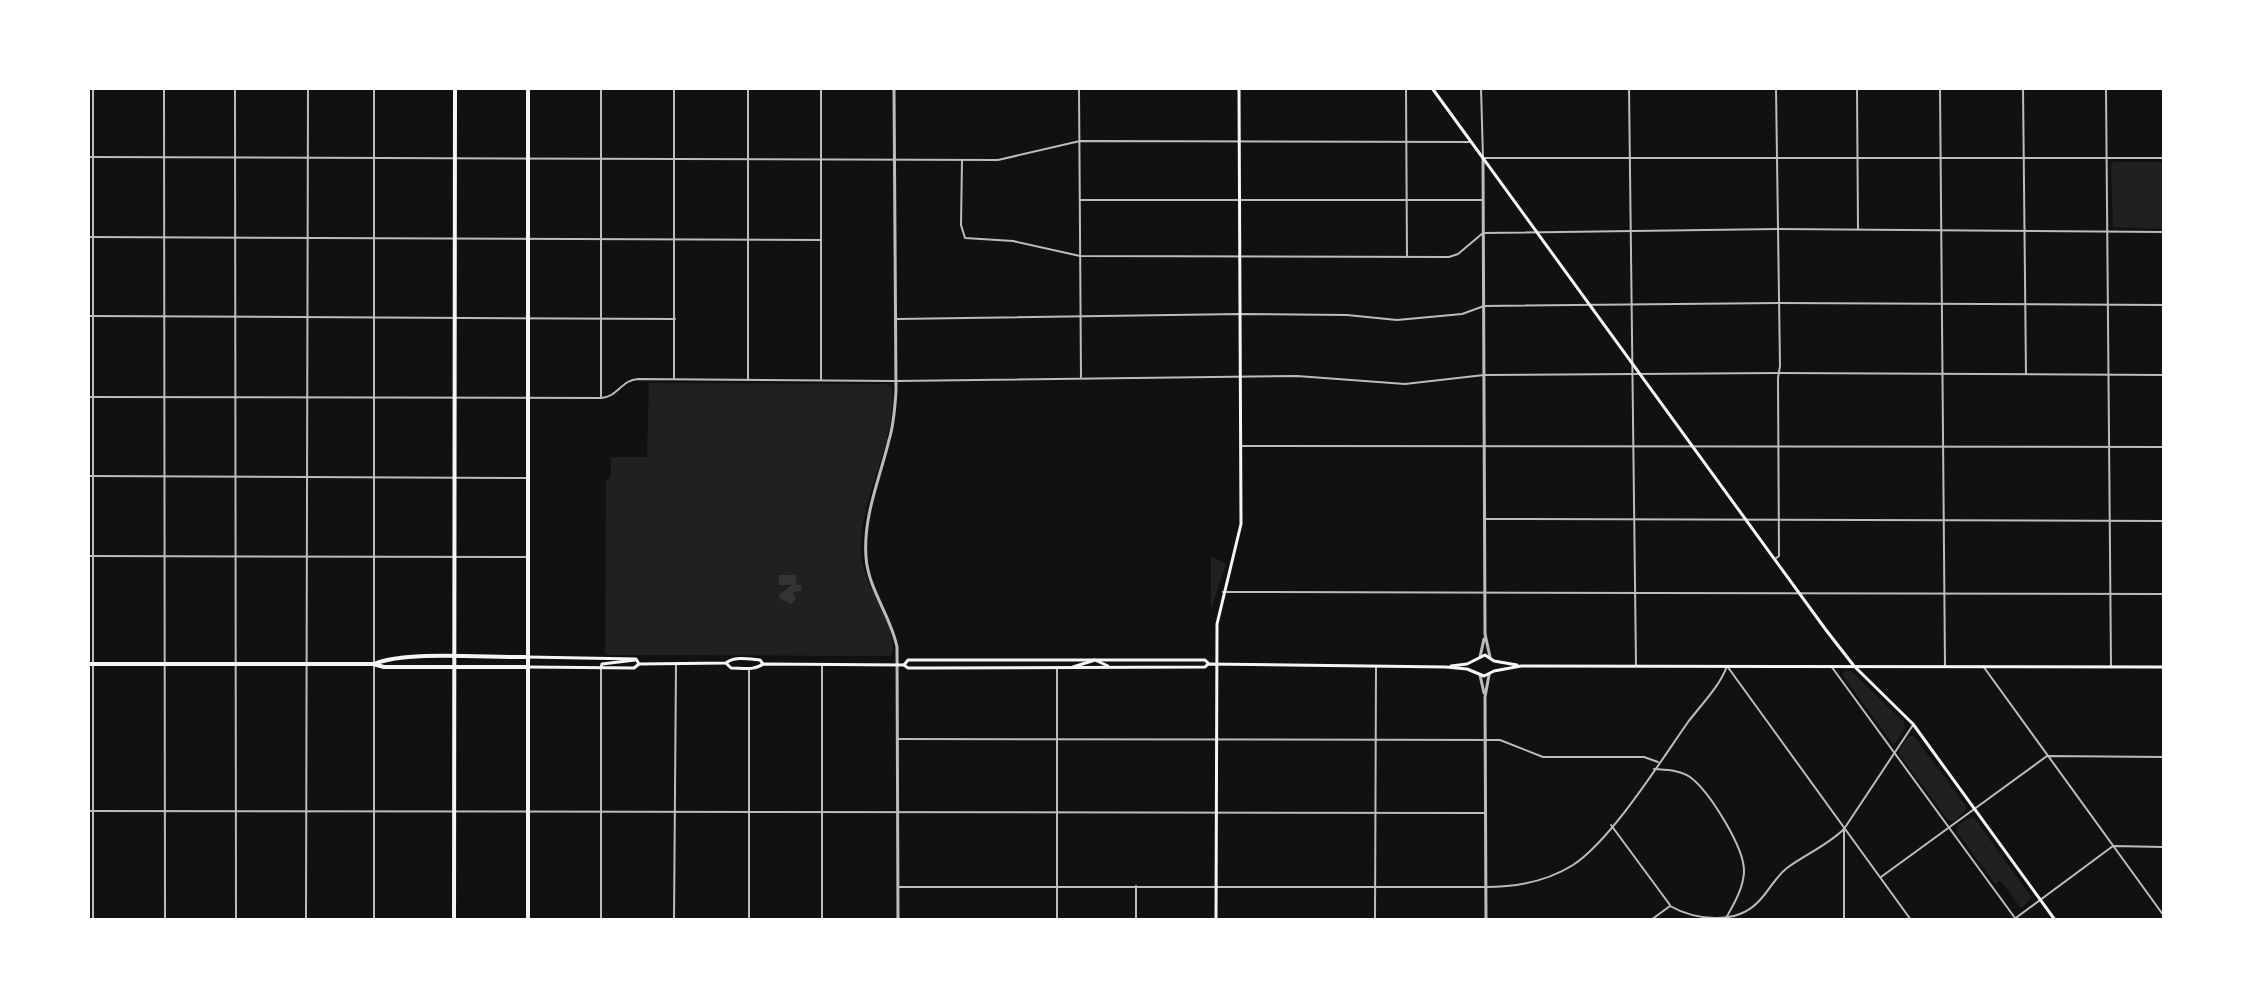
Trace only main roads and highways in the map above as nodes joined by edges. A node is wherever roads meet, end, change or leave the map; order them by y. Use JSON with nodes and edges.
{"nodes":[{"id":1,"x":455,"y":88,"type":"edge"},
{"id":2,"x":528,"y":88,"type":"edge"},
{"id":3,"x":1239,"y":88,"type":"edge"},
{"id":4,"x":1431,"y":88,"type":"edge"},
{"id":5,"x":455,"y":657,"type":"junction"},
{"id":6,"x":528,"y":657,"type":"junction"},
{"id":7,"x":636,"y":659,"type":"junction"},
{"id":8,"x":1095,"y":660,"type":"junction"},
{"id":9,"x":1476,"y":661,"type":"junction"},
{"id":10,"x":1494,"y":661,"type":"junction"},
{"id":11,"x":726,"y":663,"type":"junction"},
{"id":12,"x":91,"y":664,"type":"edge"},
{"id":13,"x":374,"y":664,"type":"junction"},
{"id":14,"x":639,"y":664,"type":"junction"},
{"id":15,"x":763,"y":664,"type":"junction"},
{"id":16,"x":1208,"y":664,"type":"junction"},
{"id":17,"x":1217,"y":664,"type":"junction"},
{"id":18,"x":904,"y":665,"type":"junction"},
{"id":19,"x":455,"y":666,"type":"junction"},
{"id":20,"x":1521,"y":666,"type":"junction"},
{"id":21,"x":1854,"y":666,"type":"junction"},
{"id":22,"x":528,"y":667,"type":"junction"},
{"id":23,"x":1446,"y":667,"type":"junction"},
{"id":24,"x":2163,"y":667,"type":"edge"},
{"id":25,"x":601,"y":668,"type":"junction"},
{"id":26,"x":1071,"y":668,"type":"junction"},
{"id":27,"x":1114,"y":668,"type":"junction"},
{"id":28,"x":1475,"y":671,"type":"junction"},
{"id":29,"x":1494,"y":671,"type":"junction"},
{"id":30,"x":454,"y":920,"type":"edge"},
{"id":31,"x":528,"y":920,"type":"edge"},
{"id":32,"x":1216,"y":920,"type":"edge"},
{"id":33,"x":2055,"y":920,"type":"edge"}],
"edges":[{"from":1,"to":5,"type":"main road"},
{"from":2,"to":6,"type":"main road"},
{"from":3,"to":17,"type":"main road"},
{"from":4,"to":21,"type":"main road"},
{"from":5,"to":6,"type":"main road"},
{"from":5,"to":13,"type":"main road"},
{"from":5,"to":19,"type":"main road"},
{"from":6,"to":7,"type":"main road"},
{"from":6,"to":22,"type":"main road"},
{"from":7,"to":14,"type":"main road"},
{"from":7,"to":25,"type":"main road"},
{"from":8,"to":16,"type":"main road"},
{"from":8,"to":18,"type":"main road"},
{"from":8,"to":26,"type":"main road"},
{"from":8,"to":27,"type":"main road"},
{"from":9,"to":10,"type":"main road"},
{"from":9,"to":23,"type":"main road"},
{"from":9,"to":28,"type":"main road"},
{"from":10,"to":20,"type":"main road"},
{"from":10,"to":29,"type":"main road"},
{"from":11,"to":14,"type":"main road"},
{"from":11,"to":15,"type":"main road"},
{"from":11,"to":15,"type":"main road"},
{"from":12,"to":13,"type":"main road"},
{"from":13,"to":19,"type":"main road"},
{"from":14,"to":25,"type":"main road"},
{"from":15,"to":18,"type":"main road"},
{"from":16,"to":17,"type":"main road"},
{"from":16,"to":27,"type":"main road"},
{"from":17,"to":23,"type":"main road"},
{"from":17,"to":32,"type":"main road"},
{"from":18,"to":26,"type":"main road"},
{"from":19,"to":22,"type":"main road"},
{"from":19,"to":30,"type":"main road"},
{"from":20,"to":21,"type":"main road"},
{"from":20,"to":29,"type":"main road"},
{"from":21,"to":24,"type":"main road"},
{"from":21,"to":33,"type":"main road"},
{"from":22,"to":25,"type":"main road"},
{"from":22,"to":31,"type":"main road"},
{"from":23,"to":28,"type":"main road"},
{"from":26,"to":27,"type":"main road"},
{"from":28,"to":29,"type":"main road"}]}
